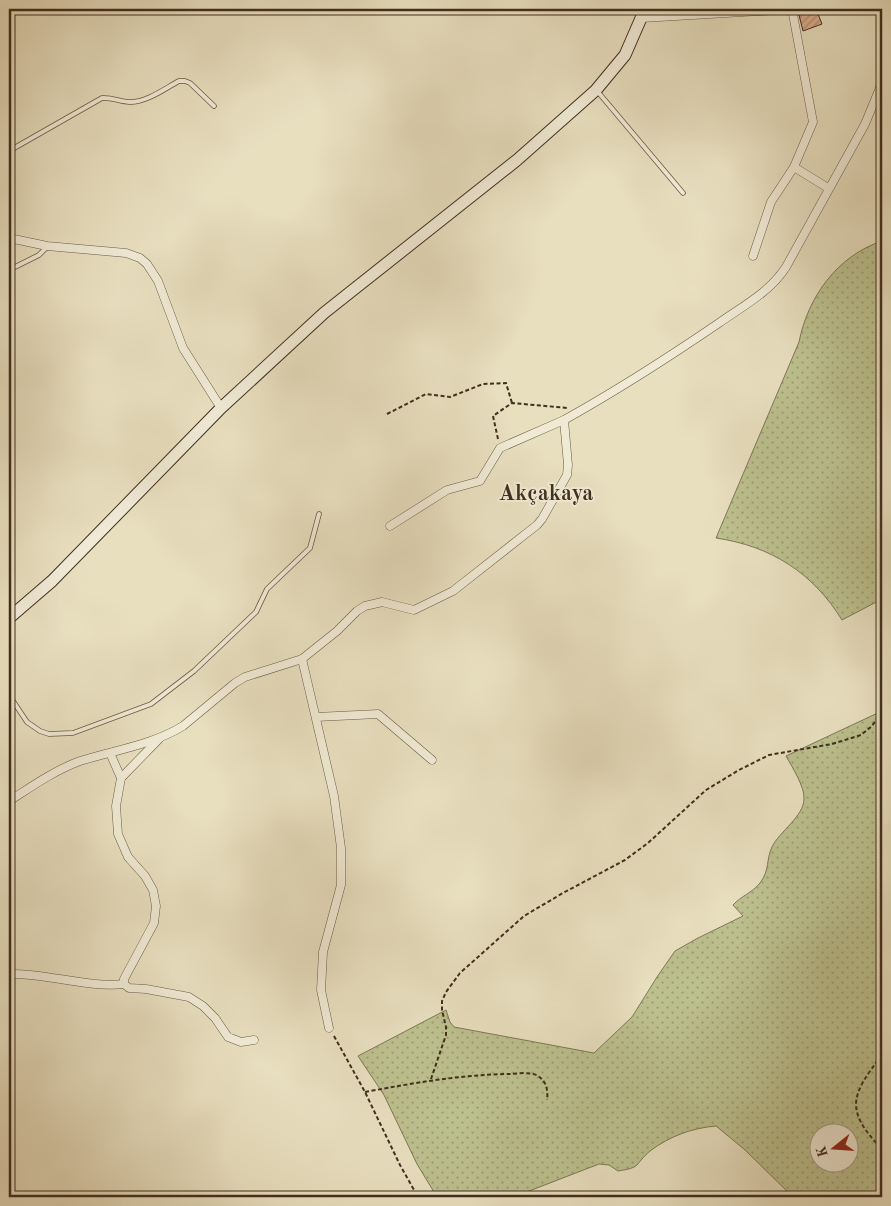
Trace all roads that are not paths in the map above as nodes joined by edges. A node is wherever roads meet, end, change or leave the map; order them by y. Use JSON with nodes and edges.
{"nodes":[{"id":1,"x":793,"y":9,"type":"edge"},
{"id":2,"x":644,"y":13,"type":"edge"},
{"id":3,"x":882,"y":83,"type":"edge"},
{"id":4,"x":596,"y":90,"type":"junction"},
{"id":5,"x":214,"y":106,"type":"dead end"},
{"id":6,"x":9,"y":151,"type":"edge"},
{"id":7,"x":794,"y":167,"type":"junction"},
{"id":8,"x":828,"y":188,"type":"junction"},
{"id":9,"x":683,"y":193,"type":"dead end"},
{"id":10,"x":9,"y":238,"type":"edge"},
{"id":11,"x":47,"y":246,"type":"junction"},
{"id":12,"x":753,"y":256,"type":"dead end"},
{"id":13,"x":9,"y":270,"type":"edge"},
{"id":14,"x":221,"y":408,"type":"junction"},
{"id":15,"x":564,"y":420,"type":"junction"},
{"id":16,"x":319,"y":514,"type":"dead end"},
{"id":17,"x":390,"y":526,"type":"dead end"},
{"id":18,"x":9,"y":618,"type":"edge"},
{"id":19,"x":302,"y":659,"type":"junction"},
{"id":20,"x":9,"y":695,"type":"edge"},
{"id":21,"x":316,"y":716,"type":"junction"},
{"id":22,"x":161,"y":738,"type":"junction"},
{"id":23,"x":110,"y":753,"type":"junction"},
{"id":24,"x":432,"y":760,"type":"dead end"},
{"id":25,"x":121,"y":778,"type":"junction"},
{"id":26,"x":9,"y":801,"type":"edge"},
{"id":27,"x":9,"y":974,"type":"edge"},
{"id":28,"x":124,"y":984,"type":"junction"},
{"id":29,"x":329,"y":1028,"type":"road end"},
{"id":30,"x":254,"y":1040,"type":"dead end"}],
"edges":[{"from":1,"to":2,"type":"street"},
{"from":1,"to":7,"type":"street"},
{"from":2,"to":4,"type":"street"},
{"from":3,"to":8,"type":"street"},
{"from":4,"to":9,"type":"lane"},
{"from":4,"to":14,"type":"street"},
{"from":5,"to":6,"type":"lane"},
{"from":7,"to":8,"type":"street"},
{"from":7,"to":12,"type":"street"},
{"from":8,"to":15,"type":"street"},
{"from":10,"to":11,"type":"street"},
{"from":11,"to":13,"type":"lane"},
{"from":11,"to":14,"type":"street"},
{"from":14,"to":18,"type":"street"},
{"from":15,"to":17,"type":"street"},
{"from":15,"to":19,"type":"street"},
{"from":16,"to":20,"type":"lane"},
{"from":19,"to":21,"type":"street"},
{"from":19,"to":22,"type":"street"},
{"from":21,"to":24,"type":"street"},
{"from":21,"to":29,"type":"street"},
{"from":22,"to":23,"type":"street"},
{"from":22,"to":25,"type":"street"},
{"from":23,"to":25,"type":"street"},
{"from":23,"to":26,"type":"street"},
{"from":25,"to":28,"type":"street"},
{"from":27,"to":28,"type":"street"},
{"from":28,"to":30,"type":"street"}]}
